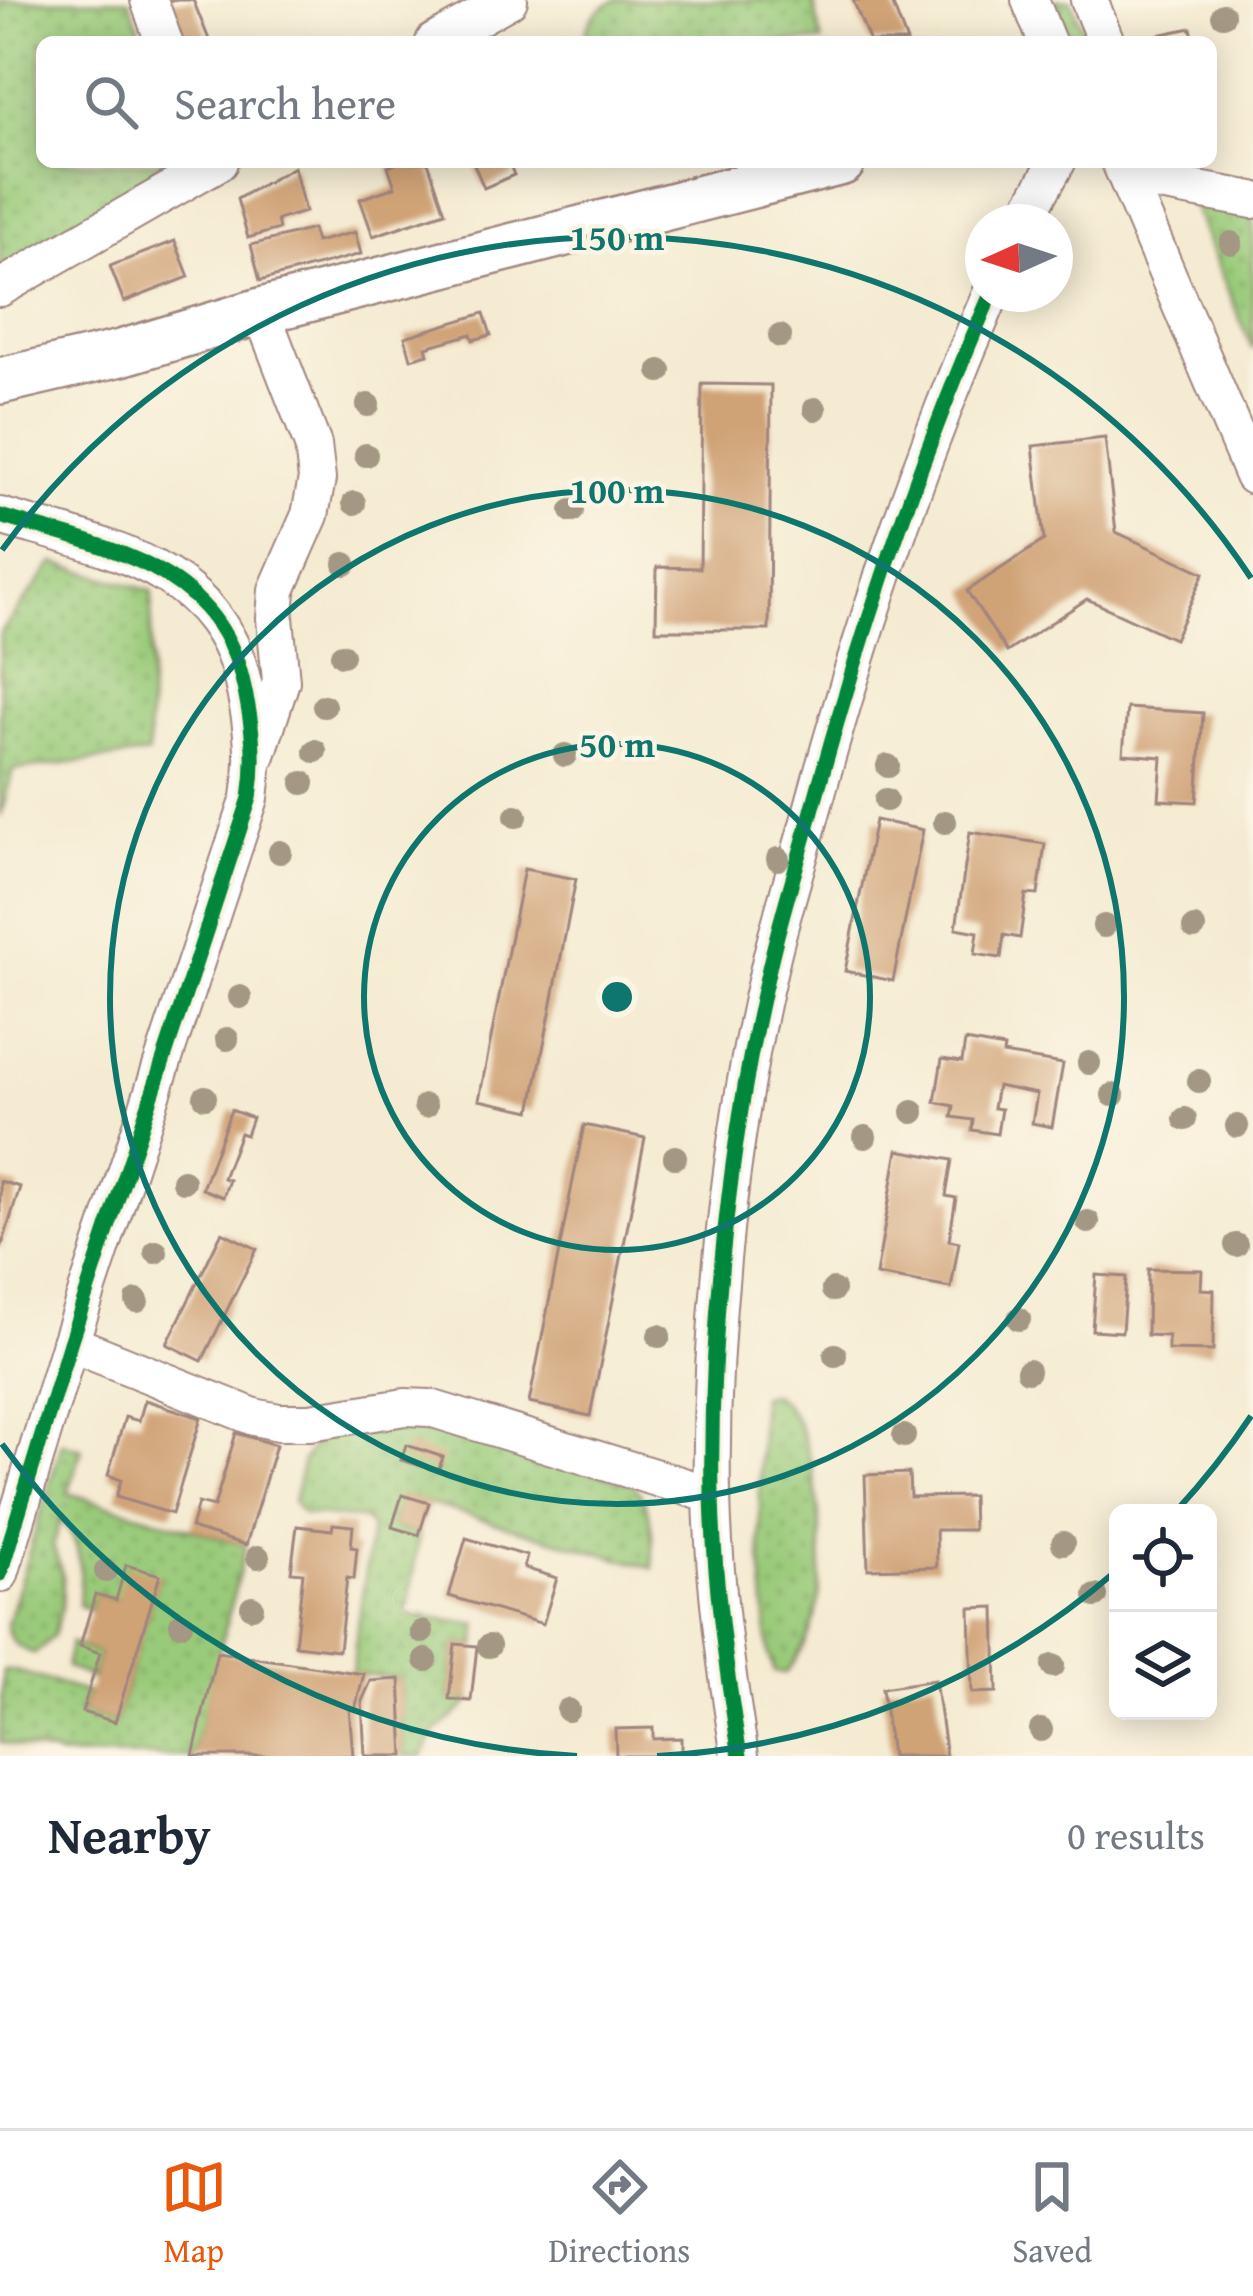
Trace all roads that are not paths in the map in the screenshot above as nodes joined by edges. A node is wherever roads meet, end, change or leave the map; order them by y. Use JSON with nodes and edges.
{"nodes":[{"id":1,"x":148,"y":0,"type":"edge"},
{"id":2,"x":509,"y":0,"type":"edge"},
{"id":3,"x":1030,"y":0,"type":"edge"},
{"id":4,"x":1089,"y":0,"type":"edge"},
{"id":5,"x":162,"y":36,"type":"edge"},
{"id":6,"x":445,"y":36,"type":"edge"},
{"id":7,"x":1045,"y":36,"type":"edge"},
{"id":8,"x":1104,"y":36,"type":"edge"},
{"id":9,"x":207,"y":168,"type":"edge"},
{"id":10,"x":819,"y":168,"type":"edge"},
{"id":11,"x":1054,"y":168,"type":"edge"},
{"id":12,"x":1123,"y":170,"type":"edge"},
{"id":13,"x":1253,"y":200,"type":"edge"},
{"id":14,"x":1033,"y":204,"type":"edge"},
{"id":15,"x":0,"y":288,"type":"edge"},
{"id":16,"x":261,"y":311,"type":"junction"},
{"id":17,"x":984,"y":312,"type":"edge"},
{"id":18,"x":0,"y":380,"type":"edge"},
{"id":19,"x":1253,"y":476,"type":"edge"},
{"id":20,"x":0,"y":516,"type":"edge"},
{"id":21,"x":256,"y":758,"type":"junction"},
{"id":22,"x":70,"y":1343,"type":"junction"},
{"id":23,"x":712,"y":1495,"type":"junction"},
{"id":24,"x":0,"y":1574,"type":"edge"},
{"id":25,"x":740,"y":1756,"type":"edge"}],
"edges":[{"from":1,"to":5,"type":"street"},
{"from":2,"to":6,"type":"street"},
{"from":3,"to":7,"type":"street"},
{"from":4,"to":8,"type":"street"},
{"from":9,"to":15,"type":"street"},
{"from":10,"to":16,"type":"street"},
{"from":11,"to":14,"type":"street"},
{"from":12,"to":13,"type":"street"},
{"from":12,"to":19,"type":"street"},
{"from":16,"to":18,"type":"street"},
{"from":16,"to":21,"type":"street"},
{"from":17,"to":23,"type":"street"},
{"from":20,"to":21,"type":"street"},
{"from":21,"to":22,"type":"street"},
{"from":22,"to":23,"type":"street"},
{"from":22,"to":24,"type":"street"},
{"from":23,"to":25,"type":"street"}]}
